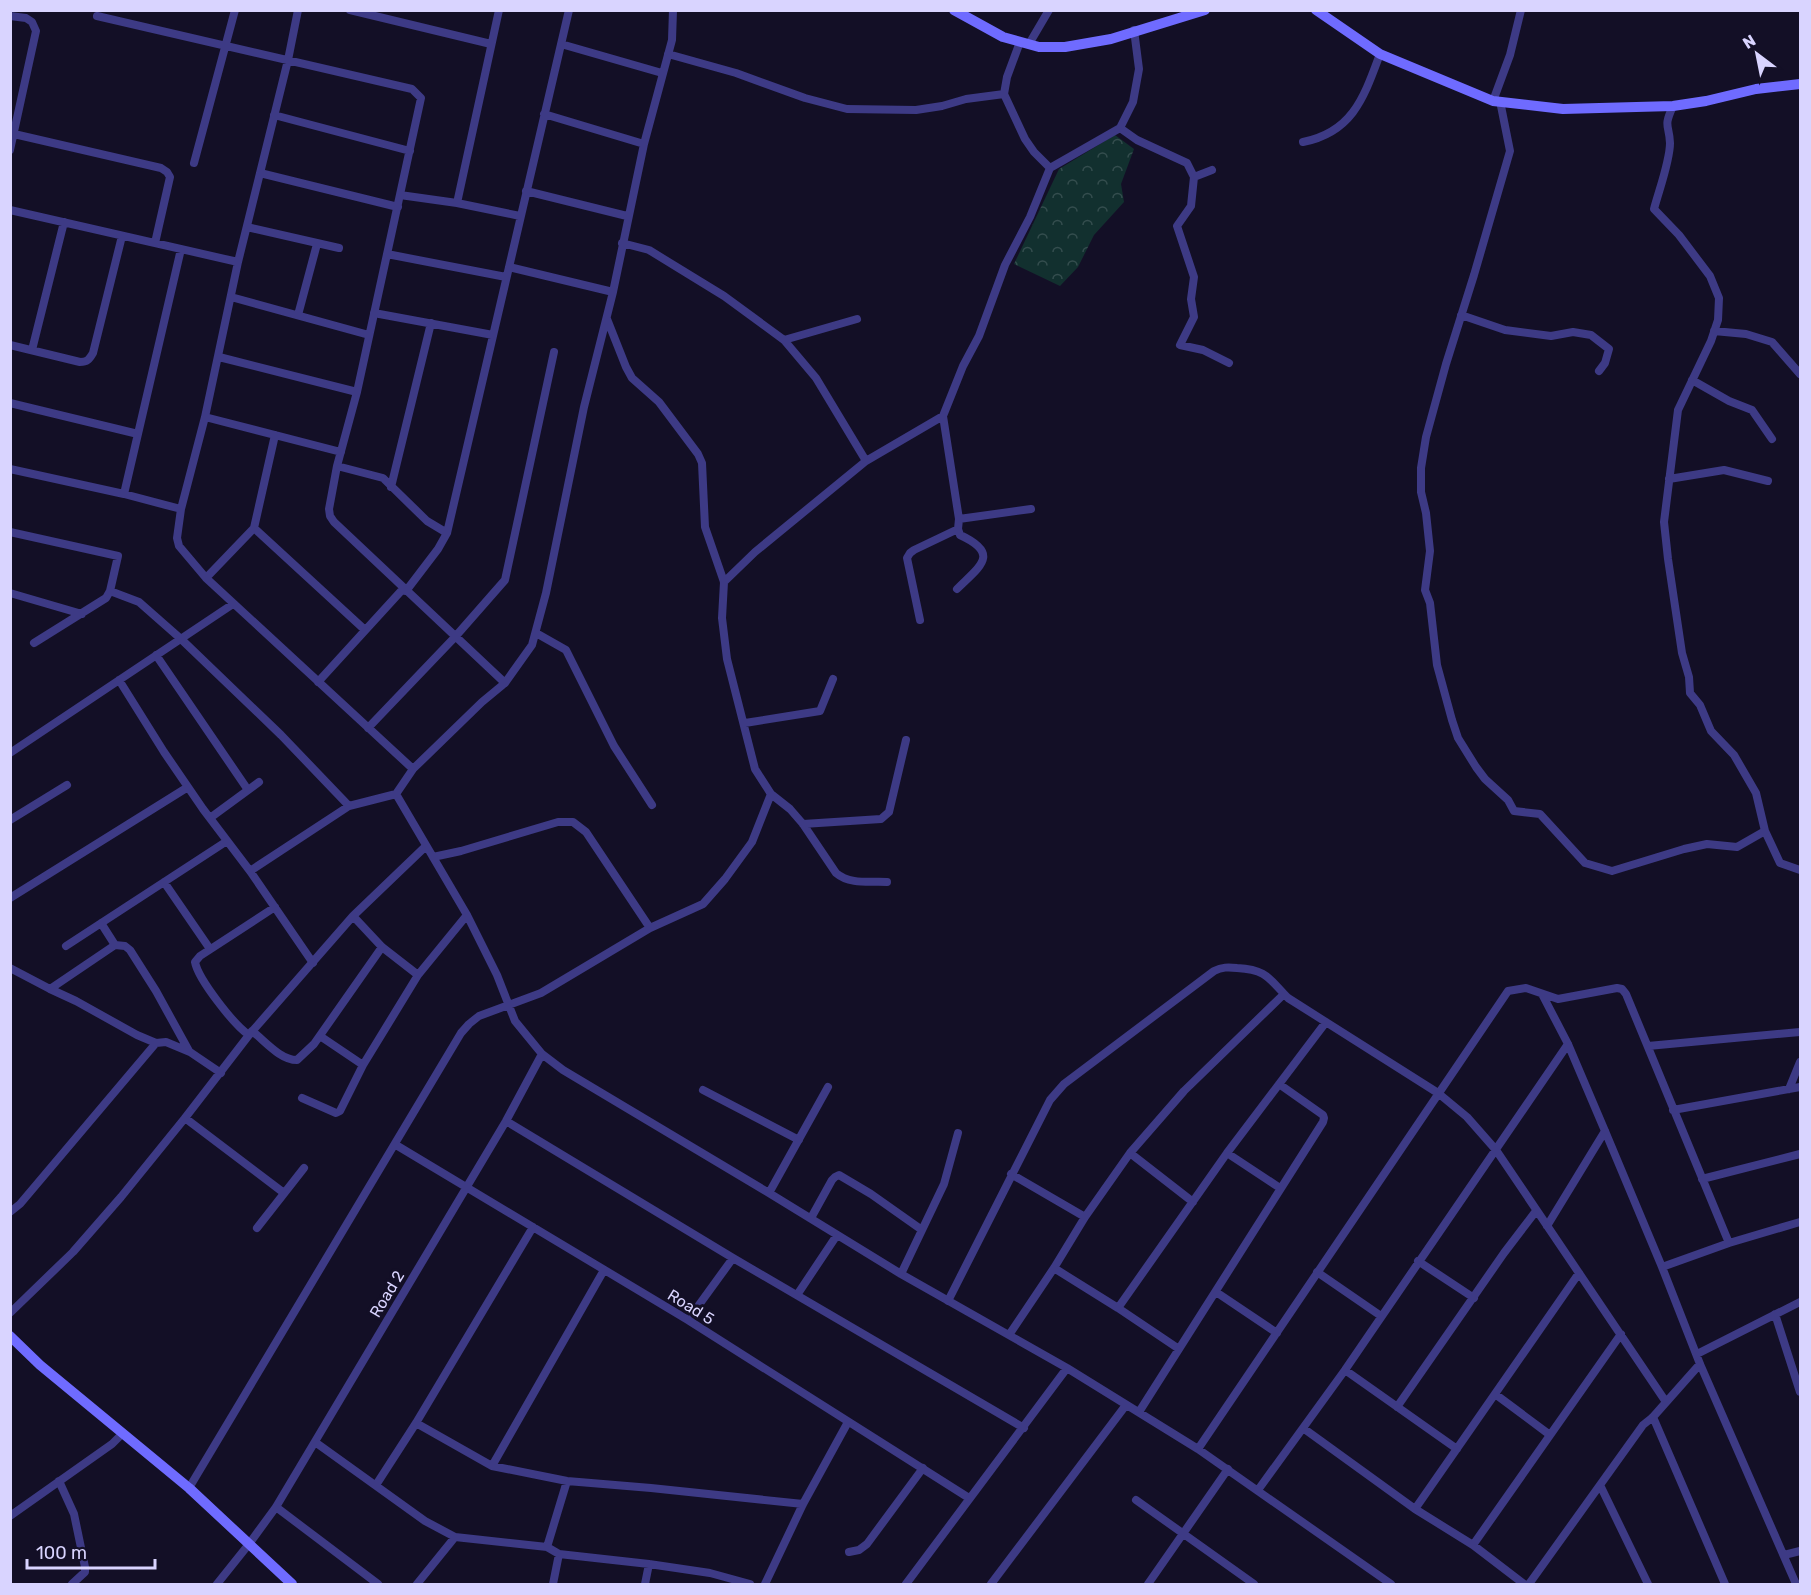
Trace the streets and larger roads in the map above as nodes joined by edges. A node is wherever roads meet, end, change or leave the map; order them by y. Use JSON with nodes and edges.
{"nodes":[{"id":1,"x":235,"y":10,"type":"edge"},
{"id":2,"x":298,"y":10,"type":"edge"},
{"id":3,"x":350,"y":10,"type":"edge"},
{"id":4,"x":499,"y":10,"type":"edge"},
{"id":5,"x":568,"y":10,"type":"edge"},
{"id":6,"x":673,"y":10,"type":"edge"},
{"id":7,"x":954,"y":10,"type":"edge"},
{"id":8,"x":1049,"y":10,"type":"edge"},
{"id":9,"x":1205,"y":10,"type":"edge"},
{"id":10,"x":1316,"y":10,"type":"edge"},
{"id":11,"x":1521,"y":10,"type":"edge"},
{"id":12,"x":10,"y":16,"type":"edge"},
{"id":13,"x":97,"y":16,"type":"dead end"},
{"id":14,"x":1134,"y":30,"type":"junction"},
{"id":15,"x":1025,"y":43,"type":"junction"},
{"id":16,"x":491,"y":44,"type":"junction"},
{"id":17,"x":561,"y":44,"type":"junction"},
{"id":18,"x":226,"y":45,"type":"junction"},
{"id":19,"x":668,"y":54,"type":"junction"},
{"id":20,"x":1380,"y":54,"type":"junction"},
{"id":21,"x":288,"y":60,"type":"junction"},
{"id":22,"x":662,"y":73,"type":"junction"},
{"id":23,"x":1800,"y":84,"type":"edge"},
{"id":24,"x":1004,"y":94,"type":"junction"},
{"id":25,"x":1496,"y":101,"type":"junction"},
{"id":26,"x":1672,"y":106,"type":"junction"},
{"id":27,"x":544,"y":114,"type":"junction"},
{"id":28,"x":274,"y":115,"type":"junction"},
{"id":29,"x":1120,"y":128,"type":"junction"},
{"id":30,"x":14,"y":134,"type":"junction"},
{"id":31,"x":1303,"y":142,"type":"dead end"},
{"id":32,"x":644,"y":144,"type":"junction"},
{"id":33,"x":10,"y":150,"type":"edge"},
{"id":34,"x":410,"y":151,"type":"junction"},
{"id":35,"x":194,"y":163,"type":"dead end"},
{"id":36,"x":1050,"y":168,"type":"junction"},
{"id":37,"x":1212,"y":170,"type":"dead end"},
{"id":38,"x":260,"y":172,"type":"junction"},
{"id":39,"x":1194,"y":177,"type":"junction"},
{"id":40,"x":526,"y":191,"type":"junction"},
{"id":41,"x":400,"y":195,"type":"junction"},
{"id":42,"x":457,"y":203,"type":"junction"},
{"id":43,"x":398,"y":207,"type":"junction"},
{"id":44,"x":10,"y":210,"type":"edge"},
{"id":45,"x":520,"y":216,"type":"junction"},
{"id":46,"x":627,"y":216,"type":"junction"},
{"id":47,"x":64,"y":222,"type":"junction"},
{"id":48,"x":247,"y":227,"type":"junction"},
{"id":49,"x":122,"y":236,"type":"junction"},
{"id":50,"x":155,"y":243,"type":"junction"},
{"id":51,"x":317,"y":243,"type":"junction"},
{"id":52,"x":622,"y":243,"type":"junction"},
{"id":53,"x":339,"y":248,"type":"dead end"},
{"id":54,"x":181,"y":249,"type":"junction"},
{"id":55,"x":387,"y":254,"type":"junction"},
{"id":56,"x":238,"y":262,"type":"junction"},
{"id":57,"x":509,"y":267,"type":"junction"},
{"id":58,"x":506,"y":277,"type":"junction"},
{"id":59,"x":613,"y":292,"type":"junction"},
{"id":60,"x":231,"y":297,"type":"junction"},
{"id":61,"x":374,"y":313,"type":"junction"},
{"id":62,"x":298,"y":315,"type":"junction"},
{"id":63,"x":1461,"y":315,"type":"junction"},
{"id":64,"x":607,"y":318,"type":"junction"},
{"id":65,"x":857,"y":319,"type":"dead end"},
{"id":66,"x":431,"y":323,"type":"junction"},
{"id":67,"x":1714,"y":331,"type":"junction"},
{"id":68,"x":493,"y":335,"type":"junction"},
{"id":69,"x":369,"y":336,"type":"junction"},
{"id":70,"x":784,"y":340,"type":"junction"},
{"id":71,"x":10,"y":345,"type":"edge"},
{"id":72,"x":32,"y":350,"type":"junction"},
{"id":73,"x":554,"y":352,"type":"dead end"},
{"id":74,"x":219,"y":357,"type":"junction"},
{"id":75,"x":1229,"y":363,"type":"dead end"},
{"id":76,"x":1599,"y":371,"type":"dead end"},
{"id":77,"x":1800,"y":374,"type":"edge"},
{"id":78,"x":1692,"y":380,"type":"junction"},
{"id":79,"x":357,"y":392,"type":"junction"},
{"id":80,"x":10,"y":403,"type":"edge"},
{"id":81,"x":943,"y":416,"type":"junction"},
{"id":82,"x":205,"y":417,"type":"junction"},
{"id":83,"x":138,"y":434,"type":"junction"},
{"id":84,"x":275,"y":435,"type":"junction"},
{"id":85,"x":1772,"y":439,"type":"dead end"},
{"id":86,"x":341,"y":452,"type":"junction"},
{"id":87,"x":866,"y":461,"type":"junction"},
{"id":88,"x":337,"y":466,"type":"junction"},
{"id":89,"x":10,"y":469,"type":"edge"},
{"id":90,"x":1669,"y":479,"type":"junction"},
{"id":91,"x":1768,"y":481,"type":"dead end"},
{"id":92,"x":391,"y":487,"type":"junction"},
{"id":93,"x":124,"y":494,"type":"junction"},
{"id":94,"x":181,"y":509,"type":"junction"},
{"id":95,"x":1031,"y":509,"type":"dead end"},
{"id":96,"x":959,"y":519,"type":"junction"},
{"id":97,"x":254,"y":528,"type":"junction"},
{"id":98,"x":958,"y":529,"type":"junction"},
{"id":99,"x":10,"y":532,"type":"edge"},
{"id":100,"x":447,"y":533,"type":"junction"},
{"id":101,"x":206,"y":578,"type":"junction"},
{"id":102,"x":724,"y":582,"type":"junction"},
{"id":103,"x":957,"y":589,"type":"dead end"},
{"id":104,"x":110,"y":591,"type":"junction"},
{"id":105,"x":406,"y":591,"type":"junction"},
{"id":106,"x":10,"y":593,"type":"edge"},
{"id":107,"x":233,"y":604,"type":"junction"},
{"id":108,"x":82,"y":614,"type":"junction"},
{"id":109,"x":920,"y":620,"type":"dead end"},
{"id":110,"x":365,"y":630,"type":"junction"},
{"id":111,"x":536,"y":633,"type":"junction"},
{"id":112,"x":455,"y":637,"type":"junction"},
{"id":113,"x":181,"y":639,"type":"junction"},
{"id":114,"x":34,"y":644,"type":"dead end"},
{"id":115,"x":156,"y":655,"type":"junction"},
{"id":116,"x":833,"y":679,"type":"dead end"},
{"id":117,"x":119,"y":680,"type":"junction"},
{"id":118,"x":318,"y":682,"type":"junction"},
{"id":119,"x":505,"y":683,"type":"junction"},
{"id":120,"x":745,"y":723,"type":"junction"},
{"id":121,"x":368,"y":728,"type":"junction"},
{"id":122,"x":906,"y":740,"type":"dead end"},
{"id":123,"x":10,"y":753,"type":"edge"},
{"id":124,"x":412,"y":769,"type":"junction"},
{"id":125,"x":259,"y":782,"type":"dead end"},
{"id":126,"x":67,"y":785,"type":"dead end"},
{"id":127,"x":188,"y":787,"type":"junction"},
{"id":128,"x":248,"y":790,"type":"junction"},
{"id":129,"x":396,"y":794,"type":"junction"},
{"id":130,"x":771,"y":794,"type":"junction"},
{"id":131,"x":652,"y":805,"type":"dead end"},
{"id":132,"x":349,"y":806,"type":"junction"},
{"id":133,"x":210,"y":818,"type":"junction"},
{"id":134,"x":10,"y":820,"type":"edge"},
{"id":135,"x":803,"y":824,"type":"junction"},
{"id":136,"x":1765,"y":831,"type":"junction"},
{"id":137,"x":227,"y":841,"type":"junction"},
{"id":138,"x":426,"y":846,"type":"junction"},
{"id":139,"x":433,"y":857,"type":"junction"},
{"id":140,"x":1800,"y":870,"type":"edge"},
{"id":141,"x":250,"y":871,"type":"junction"},
{"id":142,"x":164,"y":882,"type":"junction"},
{"id":143,"x":887,"y":882,"type":"dead end"},
{"id":144,"x":10,"y":898,"type":"edge"},
{"id":145,"x":274,"y":907,"type":"junction"},
{"id":146,"x":467,"y":915,"type":"junction"},
{"id":147,"x":353,"y":916,"type":"junction"},
{"id":148,"x":101,"y":923,"type":"junction"},
{"id":149,"x":650,"y":928,"type":"junction"},
{"id":150,"x":115,"y":945,"type":"junction"},
{"id":151,"x":66,"y":946,"type":"dead end"},
{"id":152,"x":382,"y":947,"type":"junction"},
{"id":153,"x":210,"y":950,"type":"junction"},
{"id":154,"x":313,"y":963,"type":"junction"},
{"id":155,"x":10,"y":968,"type":"edge"},
{"id":156,"x":418,"y":975,"type":"junction"},
{"id":157,"x":50,"y":989,"type":"junction"},
{"id":158,"x":1284,"y":994,"type":"junction"},
{"id":159,"x":1542,"y":994,"type":"junction"},
{"id":160,"x":509,"y":1005,"type":"junction"},
{"id":161,"x":1326,"y":1022,"type":"junction"},
{"id":162,"x":1800,"y":1032,"type":"edge"},
{"id":163,"x":250,"y":1033,"type":"junction"},
{"id":164,"x":320,"y":1036,"type":"junction"},
{"id":165,"x":156,"y":1043,"type":"junction"},
{"id":166,"x":1568,"y":1044,"type":"junction"},
{"id":167,"x":1648,"y":1046,"type":"junction"},
{"id":168,"x":190,"y":1052,"type":"junction"},
{"id":169,"x":543,"y":1054,"type":"junction"},
{"id":170,"x":1800,"y":1062,"type":"edge"},
{"id":171,"x":363,"y":1065,"type":"junction"},
{"id":172,"x":221,"y":1073,"type":"junction"},
{"id":173,"x":1279,"y":1084,"type":"junction"},
{"id":174,"x":828,"y":1087,"type":"dead end"},
{"id":175,"x":1800,"y":1087,"type":"edge"},
{"id":176,"x":1789,"y":1089,"type":"junction"},
{"id":177,"x":703,"y":1090,"type":"dead end"},
{"id":178,"x":1438,"y":1093,"type":"junction"},
{"id":179,"x":302,"y":1098,"type":"dead end"},
{"id":180,"x":1673,"y":1110,"type":"junction"},
{"id":181,"x":185,"y":1118,"type":"junction"},
{"id":182,"x":506,"y":1121,"type":"junction"},
{"id":183,"x":1605,"y":1131,"type":"junction"},
{"id":184,"x":958,"y":1133,"type":"dead end"},
{"id":185,"x":799,"y":1140,"type":"junction"},
{"id":186,"x":396,"y":1145,"type":"junction"},
{"id":187,"x":1496,"y":1150,"type":"junction"},
{"id":188,"x":1227,"y":1153,"type":"junction"},
{"id":189,"x":1130,"y":1154,"type":"junction"},
{"id":190,"x":1800,"y":1154,"type":"edge"},
{"id":191,"x":304,"y":1168,"type":"dead end"},
{"id":192,"x":1011,"y":1174,"type":"junction"},
{"id":193,"x":1702,"y":1179,"type":"junction"},
{"id":194,"x":466,"y":1187,"type":"junction"},
{"id":195,"x":1280,"y":1188,"type":"junction"},
{"id":196,"x":284,"y":1193,"type":"junction"},
{"id":197,"x":769,"y":1193,"type":"junction"},
{"id":198,"x":1193,"y":1202,"type":"junction"},
{"id":199,"x":1536,"y":1211,"type":"junction"},
{"id":200,"x":10,"y":1212,"type":"edge"},
{"id":201,"x":1085,"y":1217,"type":"junction"},
{"id":202,"x":811,"y":1218,"type":"junction"},
{"id":203,"x":1800,"y":1222,"type":"edge"},
{"id":204,"x":1547,"y":1226,"type":"junction"},
{"id":205,"x":533,"y":1227,"type":"junction"},
{"id":206,"x":257,"y":1228,"type":"dead end"},
{"id":207,"x":922,"y":1230,"type":"junction"},
{"id":208,"x":837,"y":1235,"type":"junction"},
{"id":209,"x":1729,"y":1243,"type":"junction"},
{"id":210,"x":733,"y":1258,"type":"junction"},
{"id":211,"x":1418,"y":1261,"type":"junction"},
{"id":212,"x":1662,"y":1267,"type":"junction"},
{"id":213,"x":1053,"y":1268,"type":"junction"},
{"id":214,"x":604,"y":1270,"type":"junction"},
{"id":215,"x":1317,"y":1272,"type":"junction"},
{"id":216,"x":1579,"y":1273,"type":"junction"},
{"id":217,"x":901,"y":1274,"type":"junction"},
{"id":218,"x":1216,"y":1292,"type":"junction"},
{"id":219,"x":796,"y":1295,"type":"junction"},
{"id":220,"x":1474,"y":1298,"type":"junction"},
{"id":221,"x":948,"y":1300,"type":"junction"},
{"id":222,"x":1800,"y":1302,"type":"edge"},
{"id":223,"x":1118,"y":1308,"type":"junction"},
{"id":224,"x":10,"y":1313,"type":"edge"},
{"id":225,"x":1775,"y":1314,"type":"junction"},
{"id":226,"x":1381,"y":1316,"type":"junction"},
{"id":227,"x":687,"y":1320,"type":"junction"},
{"id":228,"x":1277,"y":1333,"type":"junction"},
{"id":229,"x":1621,"y":1334,"type":"junction"},
{"id":230,"x":1009,"y":1335,"type":"junction"},
{"id":231,"x":10,"y":1336,"type":"edge"},
{"id":232,"x":1179,"y":1349,"type":"junction"},
{"id":233,"x":1697,"y":1354,"type":"junction"},
{"id":234,"x":1700,"y":1364,"type":"junction"},
{"id":235,"x":1800,"y":1366,"type":"edge"},
{"id":236,"x":1067,"y":1368,"type":"junction"},
{"id":237,"x":1344,"y":1370,"type":"junction"},
{"id":238,"x":1795,"y":1375,"type":"junction"},
{"id":239,"x":1800,"y":1392,"type":"edge"},
{"id":240,"x":1495,"y":1394,"type":"junction"},
{"id":241,"x":1666,"y":1402,"type":"junction"},
{"id":242,"x":1126,"y":1405,"type":"junction"},
{"id":243,"x":1398,"y":1407,"type":"junction"},
{"id":244,"x":1139,"y":1412,"type":"junction"},
{"id":245,"x":1653,"y":1417,"type":"junction"},
{"id":246,"x":848,"y":1422,"type":"junction"},
{"id":247,"x":416,"y":1423,"type":"junction"},
{"id":248,"x":1024,"y":1428,"type":"junction"},
{"id":249,"x":1303,"y":1428,"type":"junction"},
{"id":250,"x":123,"y":1433,"type":"junction"},
{"id":251,"x":1550,"y":1436,"type":"junction"},
{"id":252,"x":315,"y":1442,"type":"junction"},
{"id":253,"x":1198,"y":1449,"type":"junction"},
{"id":254,"x":1456,"y":1449,"type":"junction"},
{"id":255,"x":492,"y":1466,"type":"junction"},
{"id":256,"x":923,"y":1468,"type":"junction"},
{"id":257,"x":1228,"y":1469,"type":"junction"},
{"id":258,"x":59,"y":1481,"type":"junction"},
{"id":259,"x":567,"y":1481,"type":"junction"},
{"id":260,"x":376,"y":1485,"type":"junction"},
{"id":261,"x":1600,"y":1485,"type":"junction"},
{"id":262,"x":189,"y":1488,"type":"junction"},
{"id":263,"x":1258,"y":1490,"type":"junction"},
{"id":264,"x":969,"y":1498,"type":"junction"},
{"id":265,"x":1136,"y":1500,"type":"dead end"},
{"id":266,"x":803,"y":1504,"type":"junction"},
{"id":267,"x":276,"y":1507,"type":"junction"},
{"id":268,"x":1415,"y":1509,"type":"junction"},
{"id":269,"x":10,"y":1516,"type":"edge"},
{"id":270,"x":1183,"y":1534,"type":"junction"},
{"id":271,"x":455,"y":1537,"type":"junction"},
{"id":272,"x":249,"y":1544,"type":"junction"},
{"id":273,"x":1473,"y":1545,"type":"junction"},
{"id":274,"x":547,"y":1547,"type":"junction"},
{"id":275,"x":1800,"y":1551,"type":"edge"},
{"id":276,"x":849,"y":1552,"type":"dead end"},
{"id":277,"x":559,"y":1554,"type":"junction"},
{"id":278,"x":1784,"y":1556,"type":"junction"},
{"id":279,"x":649,"y":1564,"type":"junction"},
{"id":280,"x":1249,"y":1583,"type":"edge"},
{"id":281,"x":72,"y":1584,"type":"edge"},
{"id":282,"x":217,"y":1584,"type":"edge"},
{"id":283,"x":292,"y":1584,"type":"edge"},
{"id":284,"x":378,"y":1584,"type":"edge"},
{"id":285,"x":417,"y":1584,"type":"edge"},
{"id":286,"x":553,"y":1584,"type":"edge"},
{"id":287,"x":645,"y":1584,"type":"edge"},
{"id":288,"x":750,"y":1584,"type":"edge"},
{"id":289,"x":765,"y":1584,"type":"edge"},
{"id":290,"x":906,"y":1584,"type":"edge"},
{"id":291,"x":991,"y":1584,"type":"edge"},
{"id":292,"x":1148,"y":1584,"type":"edge"},
{"id":293,"x":1391,"y":1584,"type":"edge"},
{"id":294,"x":1524,"y":1584,"type":"edge"},
{"id":295,"x":1529,"y":1584,"type":"edge"},
{"id":296,"x":1648,"y":1584,"type":"edge"},
{"id":297,"x":1725,"y":1584,"type":"edge"},
{"id":298,"x":1796,"y":1584,"type":"edge"}],
"edges":[{"from":1,"to":18,"type":"street"},
{"from":2,"to":21,"type":"street"},
{"from":3,"to":16,"type":"street"},
{"from":4,"to":16,"type":"street"},
{"from":5,"to":17,"type":"street"},
{"from":6,"to":19,"type":"street"},
{"from":7,"to":15,"type":"street"},
{"from":8,"to":15,"type":"street"},
{"from":9,"to":14,"type":"street"},
{"from":10,"to":20,"type":"street"},
{"from":11,"to":25,"type":"street"},
{"from":12,"to":30,"type":"street"},
{"from":13,"to":18,"type":"street"},
{"from":14,"to":15,"type":"street"},
{"from":14,"to":29,"type":"street"},
{"from":15,"to":24,"type":"street"},
{"from":16,"to":42,"type":"street"},
{"from":17,"to":22,"type":"street"},
{"from":17,"to":27,"type":"street"},
{"from":18,"to":21,"type":"street"},
{"from":18,"to":35,"type":"street"},
{"from":19,"to":22,"type":"street"},
{"from":19,"to":24,"type":"street"},
{"from":20,"to":25,"type":"street"},
{"from":20,"to":31,"type":"street"},
{"from":21,"to":28,"type":"street"},
{"from":21,"to":34,"type":"street"},
{"from":22,"to":32,"type":"street"},
{"from":23,"to":26,"type":"street"},
{"from":24,"to":36,"type":"street"},
{"from":25,"to":26,"type":"street"},
{"from":25,"to":63,"type":"street"},
{"from":26,"to":67,"type":"street"},
{"from":27,"to":32,"type":"street"},
{"from":27,"to":40,"type":"street"},
{"from":28,"to":34,"type":"street"},
{"from":28,"to":38,"type":"street"},
{"from":29,"to":36,"type":"street"},
{"from":29,"to":39,"type":"street"},
{"from":30,"to":33,"type":"street"},
{"from":30,"to":50,"type":"street"},
{"from":32,"to":46,"type":"street"},
{"from":34,"to":41,"type":"street"},
{"from":36,"to":81,"type":"street"},
{"from":37,"to":39,"type":"street"},
{"from":38,"to":43,"type":"street"},
{"from":38,"to":48,"type":"street"},
{"from":39,"to":75,"type":"street"},
{"from":40,"to":45,"type":"street"},
{"from":40,"to":46,"type":"street"},
{"from":41,"to":42,"type":"street"},
{"from":41,"to":43,"type":"street"},
{"from":42,"to":45,"type":"street"},
{"from":43,"to":55,"type":"street"},
{"from":44,"to":47,"type":"street"},
{"from":45,"to":57,"type":"street"},
{"from":46,"to":52,"type":"street"},
{"from":47,"to":49,"type":"street"},
{"from":47,"to":72,"type":"street"},
{"from":48,"to":51,"type":"street"},
{"from":48,"to":56,"type":"street"},
{"from":49,"to":50,"type":"street"},
{"from":49,"to":72,"type":"street"},
{"from":50,"to":54,"type":"street"},
{"from":51,"to":53,"type":"street"},
{"from":51,"to":62,"type":"street"},
{"from":52,"to":59,"type":"street"},
{"from":52,"to":70,"type":"street"},
{"from":54,"to":56,"type":"street"},
{"from":54,"to":83,"type":"street"},
{"from":55,"to":58,"type":"street"},
{"from":55,"to":61,"type":"street"},
{"from":56,"to":60,"type":"street"},
{"from":57,"to":58,"type":"street"},
{"from":57,"to":59,"type":"street"},
{"from":58,"to":68,"type":"street"},
{"from":59,"to":64,"type":"street"},
{"from":60,"to":62,"type":"street"},
{"from":60,"to":74,"type":"street"},
{"from":61,"to":66,"type":"street"},
{"from":61,"to":69,"type":"street"},
{"from":62,"to":69,"type":"street"},
{"from":63,"to":76,"type":"street"},
{"from":63,"to":136,"type":"street"},
{"from":64,"to":102,"type":"street"},
{"from":64,"to":111,"type":"street"},
{"from":65,"to":70,"type":"street"},
{"from":66,"to":68,"type":"street"},
{"from":66,"to":92,"type":"street"},
{"from":67,"to":77,"type":"street"},
{"from":67,"to":78,"type":"street"},
{"from":68,"to":100,"type":"street"},
{"from":69,"to":79,"type":"street"},
{"from":70,"to":87,"type":"street"},
{"from":71,"to":72,"type":"street"},
{"from":73,"to":112,"type":"street"},
{"from":74,"to":79,"type":"street"},
{"from":74,"to":82,"type":"street"},
{"from":78,"to":85,"type":"street"},
{"from":78,"to":90,"type":"street"},
{"from":79,"to":86,"type":"street"},
{"from":80,"to":83,"type":"street"},
{"from":81,"to":87,"type":"street"},
{"from":81,"to":96,"type":"street"},
{"from":82,"to":84,"type":"street"},
{"from":82,"to":94,"type":"street"},
{"from":83,"to":93,"type":"street"},
{"from":84,"to":86,"type":"street"},
{"from":84,"to":97,"type":"street"},
{"from":86,"to":88,"type":"street"},
{"from":87,"to":102,"type":"street"},
{"from":88,"to":92,"type":"street"},
{"from":88,"to":105,"type":"street"},
{"from":89,"to":93,"type":"street"},
{"from":90,"to":91,"type":"street"},
{"from":90,"to":136,"type":"street"},
{"from":92,"to":100,"type":"street"},
{"from":93,"to":94,"type":"street"},
{"from":94,"to":101,"type":"street"},
{"from":95,"to":96,"type":"street"},
{"from":96,"to":98,"type":"street"},
{"from":97,"to":101,"type":"street"},
{"from":97,"to":110,"type":"street"},
{"from":98,"to":103,"type":"street"},
{"from":98,"to":109,"type":"street"},
{"from":99,"to":104,"type":"street"},
{"from":100,"to":105,"type":"street"},
{"from":101,"to":107,"type":"street"},
{"from":102,"to":120,"type":"street"},
{"from":104,"to":108,"type":"street"},
{"from":104,"to":113,"type":"street"},
{"from":105,"to":110,"type":"street"},
{"from":105,"to":112,"type":"street"},
{"from":106,"to":108,"type":"street"},
{"from":107,"to":113,"type":"street"},
{"from":107,"to":118,"type":"street"},
{"from":108,"to":114,"type":"street"},
{"from":110,"to":118,"type":"street"},
{"from":111,"to":119,"type":"street"},
{"from":111,"to":131,"type":"street"},
{"from":112,"to":119,"type":"street"},
{"from":112,"to":121,"type":"street"},
{"from":113,"to":115,"type":"street"},
{"from":113,"to":132,"type":"street"},
{"from":115,"to":117,"type":"street"},
{"from":115,"to":128,"type":"street"},
{"from":116,"to":120,"type":"street"},
{"from":117,"to":123,"type":"street"},
{"from":117,"to":127,"type":"street"},
{"from":118,"to":121,"type":"street"},
{"from":119,"to":124,"type":"street"},
{"from":120,"to":130,"type":"street"},
{"from":121,"to":124,"type":"street"},
{"from":122,"to":135,"type":"street"},
{"from":124,"to":129,"type":"street"},
{"from":125,"to":128,"type":"street"},
{"from":126,"to":134,"type":"street"},
{"from":127,"to":133,"type":"street"},
{"from":127,"to":144,"type":"street"},
{"from":128,"to":133,"type":"street"},
{"from":129,"to":132,"type":"street"},
{"from":129,"to":138,"type":"street"},
{"from":130,"to":135,"type":"street"},
{"from":130,"to":149,"type":"street"},
{"from":132,"to":141,"type":"street"},
{"from":133,"to":137,"type":"street"},
{"from":135,"to":143,"type":"street"},
{"from":136,"to":140,"type":"street"},
{"from":137,"to":141,"type":"street"},
{"from":137,"to":142,"type":"street"},
{"from":138,"to":139,"type":"street"},
{"from":138,"to":147,"type":"street"},
{"from":139,"to":146,"type":"street"},
{"from":139,"to":149,"type":"street"},
{"from":141,"to":145,"type":"street"},
{"from":142,"to":148,"type":"street"},
{"from":142,"to":153,"type":"street"},
{"from":145,"to":153,"type":"street"},
{"from":145,"to":154,"type":"street"},
{"from":146,"to":156,"type":"street"},
{"from":146,"to":160,"type":"street"},
{"from":147,"to":152,"type":"street"},
{"from":147,"to":154,"type":"street"},
{"from":148,"to":150,"type":"street"},
{"from":148,"to":151,"type":"street"},
{"from":149,"to":160,"type":"street"},
{"from":150,"to":157,"type":"street"},
{"from":150,"to":168,"type":"street"},
{"from":152,"to":156,"type":"street"},
{"from":152,"to":164,"type":"street"},
{"from":153,"to":163,"type":"street"},
{"from":154,"to":163,"type":"street"},
{"from":155,"to":157,"type":"street"},
{"from":156,"to":171,"type":"street"},
{"from":157,"to":165,"type":"street"},
{"from":158,"to":161,"type":"street"},
{"from":158,"to":189,"type":"street"},
{"from":158,"to":192,"type":"street"},
{"from":159,"to":166,"type":"street"},
{"from":159,"to":167,"type":"street"},
{"from":159,"to":178,"type":"street"},
{"from":160,"to":169,"type":"street"},
{"from":160,"to":186,"type":"street"},
{"from":161,"to":173,"type":"street"},
{"from":161,"to":178,"type":"street"},
{"from":162,"to":167,"type":"street"},
{"from":163,"to":164,"type":"street"},
{"from":163,"to":172,"type":"street"},
{"from":164,"to":171,"type":"street"},
{"from":165,"to":168,"type":"street"},
{"from":165,"to":200,"type":"street"},
{"from":166,"to":183,"type":"street"},
{"from":166,"to":187,"type":"street"},
{"from":167,"to":180,"type":"street"},
{"from":168,"to":172,"type":"street"},
{"from":169,"to":182,"type":"street","name":"Road 2"},
{"from":169,"to":197,"type":"street"},
{"from":170,"to":176,"type":"street"},
{"from":171,"to":179,"type":"street"},
{"from":172,"to":181,"type":"street"},
{"from":173,"to":188,"type":"street"},
{"from":173,"to":195,"type":"street"},
{"from":174,"to":185,"type":"street"},
{"from":175,"to":176,"type":"street"},
{"from":176,"to":180,"type":"street"},
{"from":177,"to":185,"type":"street"},
{"from":178,"to":187,"type":"street"},
{"from":178,"to":215,"type":"street"},
{"from":180,"to":193,"type":"street"},
{"from":181,"to":196,"type":"street"},
{"from":181,"to":224,"type":"street"},
{"from":182,"to":194,"type":"street","name":"Road 2"},
{"from":182,"to":210,"type":"street"},
{"from":183,"to":204,"type":"street"},
{"from":183,"to":212,"type":"street"},
{"from":184,"to":207,"type":"street"},
{"from":185,"to":197,"type":"street"},
{"from":186,"to":194,"type":"street","name":"Road 5"},
{"from":186,"to":262,"type":"street"},
{"from":187,"to":199,"type":"street"},
{"from":187,"to":211,"type":"street"},
{"from":188,"to":195,"type":"street"},
{"from":188,"to":198,"type":"street"},
{"from":189,"to":198,"type":"street"},
{"from":189,"to":201,"type":"street"},
{"from":190,"to":193,"type":"street"},
{"from":191,"to":196,"type":"street"},
{"from":192,"to":201,"type":"street"},
{"from":192,"to":221,"type":"street"},
{"from":193,"to":209,"type":"street"},
{"from":194,"to":205,"type":"street","name":"Road 5"},
{"from":194,"to":252,"type":"street","name":"Road 2"},
{"from":195,"to":218,"type":"street"},
{"from":196,"to":206,"type":"street"},
{"from":197,"to":202,"type":"street"},
{"from":198,"to":223,"type":"street"},
{"from":199,"to":204,"type":"street"},
{"from":199,"to":220,"type":"street"},
{"from":201,"to":213,"type":"street"},
{"from":202,"to":207,"type":"street"},
{"from":202,"to":208,"type":"street"},
{"from":203,"to":209,"type":"street"},
{"from":204,"to":216,"type":"street"},
{"from":205,"to":214,"type":"street","name":"Road 5"},
{"from":205,"to":247,"type":"street"},
{"from":207,"to":217,"type":"street"},
{"from":208,"to":217,"type":"street"},
{"from":208,"to":219,"type":"street"},
{"from":209,"to":212,"type":"street"},
{"from":210,"to":219,"type":"street"},
{"from":210,"to":227,"type":"street"},
{"from":211,"to":220,"type":"street"},
{"from":211,"to":226,"type":"street"},
{"from":212,"to":233,"type":"street"},
{"from":213,"to":223,"type":"street"},
{"from":213,"to":230,"type":"street"},
{"from":214,"to":227,"type":"street","name":"Road 5"},
{"from":214,"to":255,"type":"street"},
{"from":215,"to":226,"type":"street"},
{"from":215,"to":228,"type":"street"},
{"from":216,"to":229,"type":"street"},
{"from":216,"to":240,"type":"street"},
{"from":217,"to":221,"type":"street"},
{"from":218,"to":228,"type":"street"},
{"from":218,"to":232,"type":"street"},
{"from":219,"to":248,"type":"street"},
{"from":220,"to":243,"type":"street"},
{"from":221,"to":230,"type":"street"},
{"from":222,"to":225,"type":"street"},
{"from":223,"to":232,"type":"street"},
{"from":225,"to":233,"type":"street"},
{"from":225,"to":238,"type":"street"},
{"from":226,"to":237,"type":"street"},
{"from":227,"to":246,"type":"street","name":"Road 5"},
{"from":228,"to":253,"type":"street"},
{"from":229,"to":241,"type":"street"},
{"from":229,"to":251,"type":"street"},
{"from":230,"to":236,"type":"street"},
{"from":231,"to":250,"type":"street"},
{"from":232,"to":244,"type":"street"},
{"from":233,"to":234,"type":"street"},
{"from":234,"to":241,"type":"street"},
{"from":234,"to":278,"type":"street"},
{"from":235,"to":238,"type":"street"},
{"from":236,"to":242,"type":"street"},
{"from":236,"to":248,"type":"street"},
{"from":237,"to":243,"type":"street"},
{"from":237,"to":249,"type":"street"},
{"from":238,"to":239,"type":"street"},
{"from":240,"to":251,"type":"street"},
{"from":240,"to":254,"type":"street"},
{"from":241,"to":245,"type":"street"},
{"from":242,"to":244,"type":"street"},
{"from":242,"to":291,"type":"street"},
{"from":243,"to":254,"type":"street"},
{"from":244,"to":253,"type":"street"},
{"from":245,"to":261,"type":"street"},
{"from":245,"to":297,"type":"street"},
{"from":246,"to":256,"type":"street","name":"Road 5"},
{"from":246,"to":266,"type":"street"},
{"from":247,"to":255,"type":"street"},
{"from":247,"to":260,"type":"street"},
{"from":248,"to":264,"type":"street"},
{"from":249,"to":263,"type":"street"},
{"from":249,"to":268,"type":"street"},
{"from":250,"to":258,"type":"street"},
{"from":250,"to":262,"type":"street"},
{"from":251,"to":273,"type":"street"},
{"from":252,"to":260,"type":"street"},
{"from":252,"to":267,"type":"street","name":"Road 2"},
{"from":253,"to":257,"type":"street"},
{"from":254,"to":268,"type":"street"},
{"from":255,"to":259,"type":"street"},
{"from":256,"to":264,"type":"street","name":"Road 5"},
{"from":256,"to":276,"type":"street"},
{"from":257,"to":263,"type":"street"},
{"from":257,"to":270,"type":"street"},
{"from":258,"to":269,"type":"street"},
{"from":258,"to":281,"type":"street"},
{"from":259,"to":266,"type":"street"},
{"from":259,"to":274,"type":"street"},
{"from":260,"to":271,"type":"street"},
{"from":261,"to":295,"type":"street"},
{"from":261,"to":296,"type":"street"},
{"from":262,"to":272,"type":"street"},
{"from":263,"to":293,"type":"street"},
{"from":264,"to":290,"type":"street"},
{"from":265,"to":270,"type":"street"},
{"from":266,"to":289,"type":"street"},
{"from":267,"to":272,"type":"street","name":"Road 2"},
{"from":267,"to":284,"type":"street"},
{"from":268,"to":273,"type":"street"},
{"from":270,"to":280,"type":"street"},
{"from":270,"to":292,"type":"street"},
{"from":271,"to":274,"type":"street"},
{"from":271,"to":285,"type":"street"},
{"from":272,"to":282,"type":"street","name":"Road 2"},
{"from":272,"to":283,"type":"street"},
{"from":273,"to":294,"type":"street"},
{"from":274,"to":277,"type":"street"},
{"from":275,"to":278,"type":"street"},
{"from":277,"to":279,"type":"street"},
{"from":277,"to":286,"type":"street"},
{"from":278,"to":298,"type":"street"},
{"from":279,"to":287,"type":"street"},
{"from":279,"to":288,"type":"street"}]}
